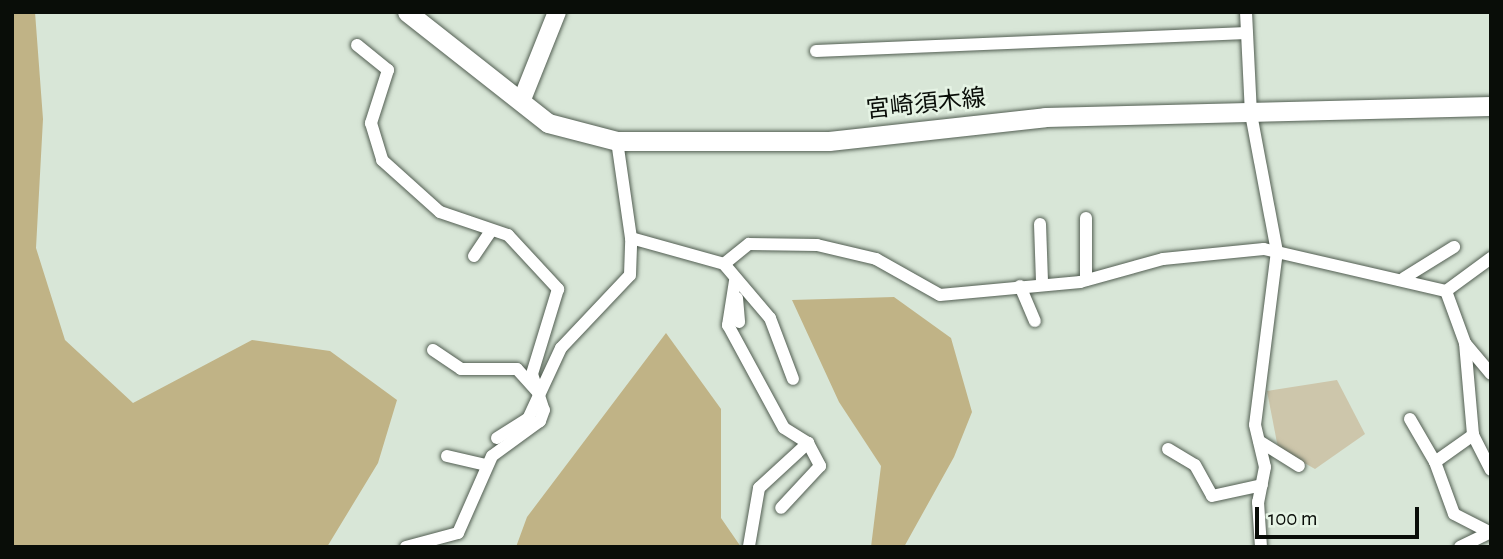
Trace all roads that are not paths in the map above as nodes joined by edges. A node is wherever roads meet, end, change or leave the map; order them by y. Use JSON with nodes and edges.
{"nodes":[{"id":1,"x":407,"y":12,"type":"edge"},
{"id":2,"x":1246,"y":12,"type":"edge"},
{"id":3,"x":554,"y":20,"type":"edge"},
{"id":4,"x":1247,"y":33,"type":"junction"},
{"id":5,"x":357,"y":46,"type":"dead end"},
{"id":6,"x":816,"y":51,"type":"dead end"},
{"id":7,"x":522,"y":102,"type":"junction"},
{"id":8,"x":1491,"y":106,"type":"edge"},
{"id":9,"x":1251,"y":114,"type":"junction"},
{"id":10,"x":617,"y":141,"type":"junction"},
{"id":11,"x":1086,"y":219,"type":"dead end"},
{"id":12,"x":1040,"y":224,"type":"dead end"},
{"id":13,"x":491,"y":231,"type":"junction"},
{"id":14,"x":631,"y":238,"type":"junction"},
{"id":15,"x":1454,"y":247,"type":"dead end"},
{"id":16,"x":1277,"y":251,"type":"junction"},
{"id":17,"x":474,"y":256,"type":"dead end"},
{"id":18,"x":1491,"y":258,"type":"edge"},
{"id":19,"x":724,"y":264,"type":"junction"},
{"id":20,"x":1404,"y":278,"type":"junction"},
{"id":21,"x":1086,"y":280,"type":"junction"},
{"id":22,"x":1042,"y":282,"type":"junction"},
{"id":23,"x":737,"y":284,"type":"junction"},
{"id":24,"x":1020,"y":286,"type":"junction"},
{"id":25,"x":1446,"y":291,"type":"junction"},
{"id":26,"x":1035,"y":321,"type":"dead end"},
{"id":27,"x":739,"y":322,"type":"dead end"},
{"id":28,"x":1465,"y":343,"type":"junction"},
{"id":29,"x":433,"y":350,"type":"dead end"},
{"id":30,"x":1491,"y":374,"type":"edge"},
{"id":31,"x":793,"y":379,"type":"dead end"},
{"id":32,"x":537,"y":392,"type":"junction"},
{"id":33,"x":1410,"y":419,"type":"dead end"},
{"id":34,"x":1473,"y":435,"type":"junction"},
{"id":35,"x":497,"y":438,"type":"dead end"},
{"id":36,"x":1259,"y":441,"type":"junction"},
{"id":37,"x":808,"y":443,"type":"junction"},
{"id":38,"x":1486,"y":447,"type":"edge"},
{"id":39,"x":1168,"y":449,"type":"dead end"},
{"id":40,"x":447,"y":456,"type":"dead end"},
{"id":41,"x":1435,"y":462,"type":"junction"},
{"id":42,"x":486,"y":465,"type":"junction"},
{"id":43,"x":1299,"y":466,"type":"dead end"},
{"id":44,"x":1491,"y":470,"type":"edge"},
{"id":45,"x":1262,"y":485,"type":"junction"},
{"id":46,"x":781,"y":508,"type":"dead end"},
{"id":47,"x":1489,"y":534,"type":"edge"},
{"id":48,"x":749,"y":546,"type":"edge"},
{"id":49,"x":407,"y":547,"type":"edge"},
{"id":50,"x":1261,"y":547,"type":"edge"},
{"id":51,"x":1460,"y":547,"type":"edge"}],
"edges":[{"from":1,"to":7,"type":"main road","name":"宮崎須木線"},
{"from":2,"to":4,"type":"street"},
{"from":3,"to":7,"type":"main road"},
{"from":4,"to":6,"type":"street"},
{"from":4,"to":9,"type":"street"},
{"from":5,"to":13,"type":"street"},
{"from":7,"to":10,"type":"main road","name":"宮崎須木線"},
{"from":8,"to":9,"type":"main road","name":"宮崎須木線"},
{"from":9,"to":10,"type":"main road","name":"宮崎須木線"},
{"from":9,"to":16,"type":"street"},
{"from":10,"to":14,"type":"street"},
{"from":11,"to":21,"type":"street"},
{"from":12,"to":22,"type":"street"},
{"from":13,"to":17,"type":"street"},
{"from":13,"to":32,"type":"street"},
{"from":14,"to":19,"type":"street"},
{"from":14,"to":32,"type":"street"},
{"from":15,"to":20,"type":"street"},
{"from":16,"to":20,"type":"street"},
{"from":16,"to":21,"type":"street"},
{"from":16,"to":36,"type":"street"},
{"from":18,"to":25,"type":"street"},
{"from":19,"to":23,"type":"street"},
{"from":19,"to":24,"type":"street"},
{"from":20,"to":25,"type":"street"},
{"from":21,"to":22,"type":"street"},
{"from":22,"to":24,"type":"street"},
{"from":23,"to":27,"type":"street"},
{"from":23,"to":31,"type":"street"},
{"from":23,"to":37,"type":"street"},
{"from":24,"to":26,"type":"street"},
{"from":25,"to":28,"type":"street"},
{"from":28,"to":30,"type":"street"},
{"from":28,"to":34,"type":"street"},
{"from":29,"to":32,"type":"street"},
{"from":32,"to":35,"type":"street"},
{"from":32,"to":42,"type":"street"},
{"from":33,"to":41,"type":"street"},
{"from":34,"to":38,"type":"street"},
{"from":34,"to":41,"type":"street"},
{"from":36,"to":43,"type":"street"},
{"from":36,"to":45,"type":"street"},
{"from":37,"to":46,"type":"street"},
{"from":37,"to":48,"type":"street"},
{"from":38,"to":44,"type":"street"},
{"from":39,"to":45,"type":"street"},
{"from":40,"to":42,"type":"street"},
{"from":41,"to":47,"type":"street"},
{"from":42,"to":49,"type":"street"},
{"from":45,"to":50,"type":"street"},
{"from":47,"to":51,"type":"street"}]}
